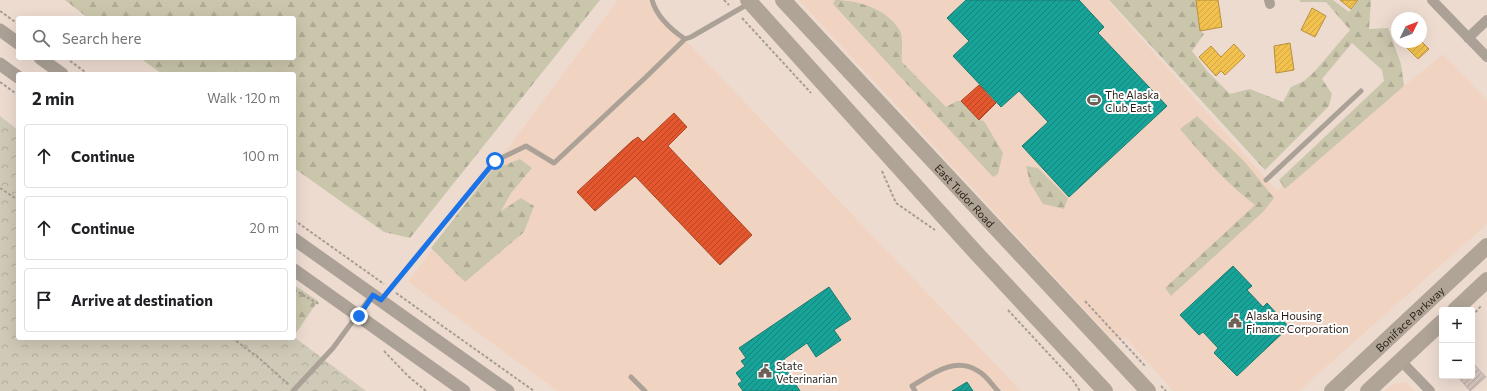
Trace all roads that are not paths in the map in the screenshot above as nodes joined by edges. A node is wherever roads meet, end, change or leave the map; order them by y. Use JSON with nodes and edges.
{"nodes":[{"id":1,"x":652,"y":0,"type":"edge"},
{"id":2,"x":783,"y":0,"type":"edge"},
{"id":3,"x":1432,"y":0,"type":"edge"},
{"id":4,"x":749,"y":1,"type":"edge"},
{"id":5,"x":1487,"y":20,"type":"edge"},
{"id":6,"x":0,"y":30,"type":"edge"},
{"id":7,"x":1468,"y":38,"type":"junction"},
{"id":8,"x":685,"y":39,"type":"junction"},
{"id":9,"x":16,"y":42,"type":"edge"},
{"id":10,"x":1487,"y":57,"type":"edge"},
{"id":11,"x":43,"y":60,"type":"edge"},
{"id":12,"x":0,"y":64,"type":"edge"},
{"id":13,"x":59,"y":72,"type":"edge"},
{"id":14,"x":16,"y":76,"type":"edge"},
{"id":15,"x":1361,"y":91,"type":"dead end"},
{"id":16,"x":1266,"y":180,"type":"dead end"},
{"id":17,"x":296,"y":240,"type":"edge"},
{"id":18,"x":1487,"y":246,"type":"edge"},
{"id":19,"x":296,"y":271,"type":"edge"},
{"id":20,"x":1487,"y":280,"type":"edge"},
{"id":21,"x":377,"y":298,"type":"junction"},
{"id":22,"x":1458,"y":307,"type":"edge"},
{"id":23,"x":359,"y":316,"type":"junction"},
{"id":24,"x":1439,"y":325,"type":"edge"},
{"id":25,"x":1401,"y":361,"type":"junction"},
{"id":26,"x":631,"y":377,"type":"dead end"},
{"id":27,"x":294,"y":390,"type":"edge"},
{"id":28,"x":464,"y":391,"type":"edge"},
{"id":29,"x":508,"y":391,"type":"edge"},
{"id":30,"x":645,"y":391,"type":"edge"},
{"id":31,"x":915,"y":391,"type":"edge"},
{"id":32,"x":998,"y":391,"type":"edge"},
{"id":33,"x":1104,"y":391,"type":"edge"},
{"id":34,"x":1148,"y":391,"type":"edge"},
{"id":35,"x":1332,"y":391,"type":"edge"},
{"id":36,"x":1368,"y":391,"type":"edge"},
{"id":37,"x":1430,"y":391,"type":"edge"}],
"edges":[{"from":1,"to":8,"type":"lane"},
{"from":2,"to":34,"type":"main road","name":"East Tudor Road"},
{"from":3,"to":7,"type":"street"},
{"from":4,"to":8,"type":"lane"},
{"from":4,"to":33,"type":"main road"},
{"from":5,"to":7,"type":"street"},
{"from":6,"to":9,"type":"street"},
{"from":7,"to":10,"type":"street"},
{"from":8,"to":21,"type":"lane"},
{"from":11,"to":13,"type":"street"},
{"from":12,"to":14,"type":"street"},
{"from":15,"to":16,"type":"lane"},
{"from":17,"to":21,"type":"street"},
{"from":18,"to":35,"type":"main road","name":"Boniface Parkway"},
{"from":19,"to":23,"type":"street"},
{"from":20,"to":22,"type":"main road"},
{"from":21,"to":23,"type":"lane"},
{"from":21,"to":29,"type":"street"},
{"from":23,"to":27,"type":"lane"},
{"from":23,"to":28,"type":"street"},
{"from":24,"to":25,"type":"main road"},
{"from":25,"to":36,"type":"main road"},
{"from":25,"to":37,"type":"street"},
{"from":26,"to":30,"type":"lane"},
{"from":31,"to":32,"type":"lane"}]}
